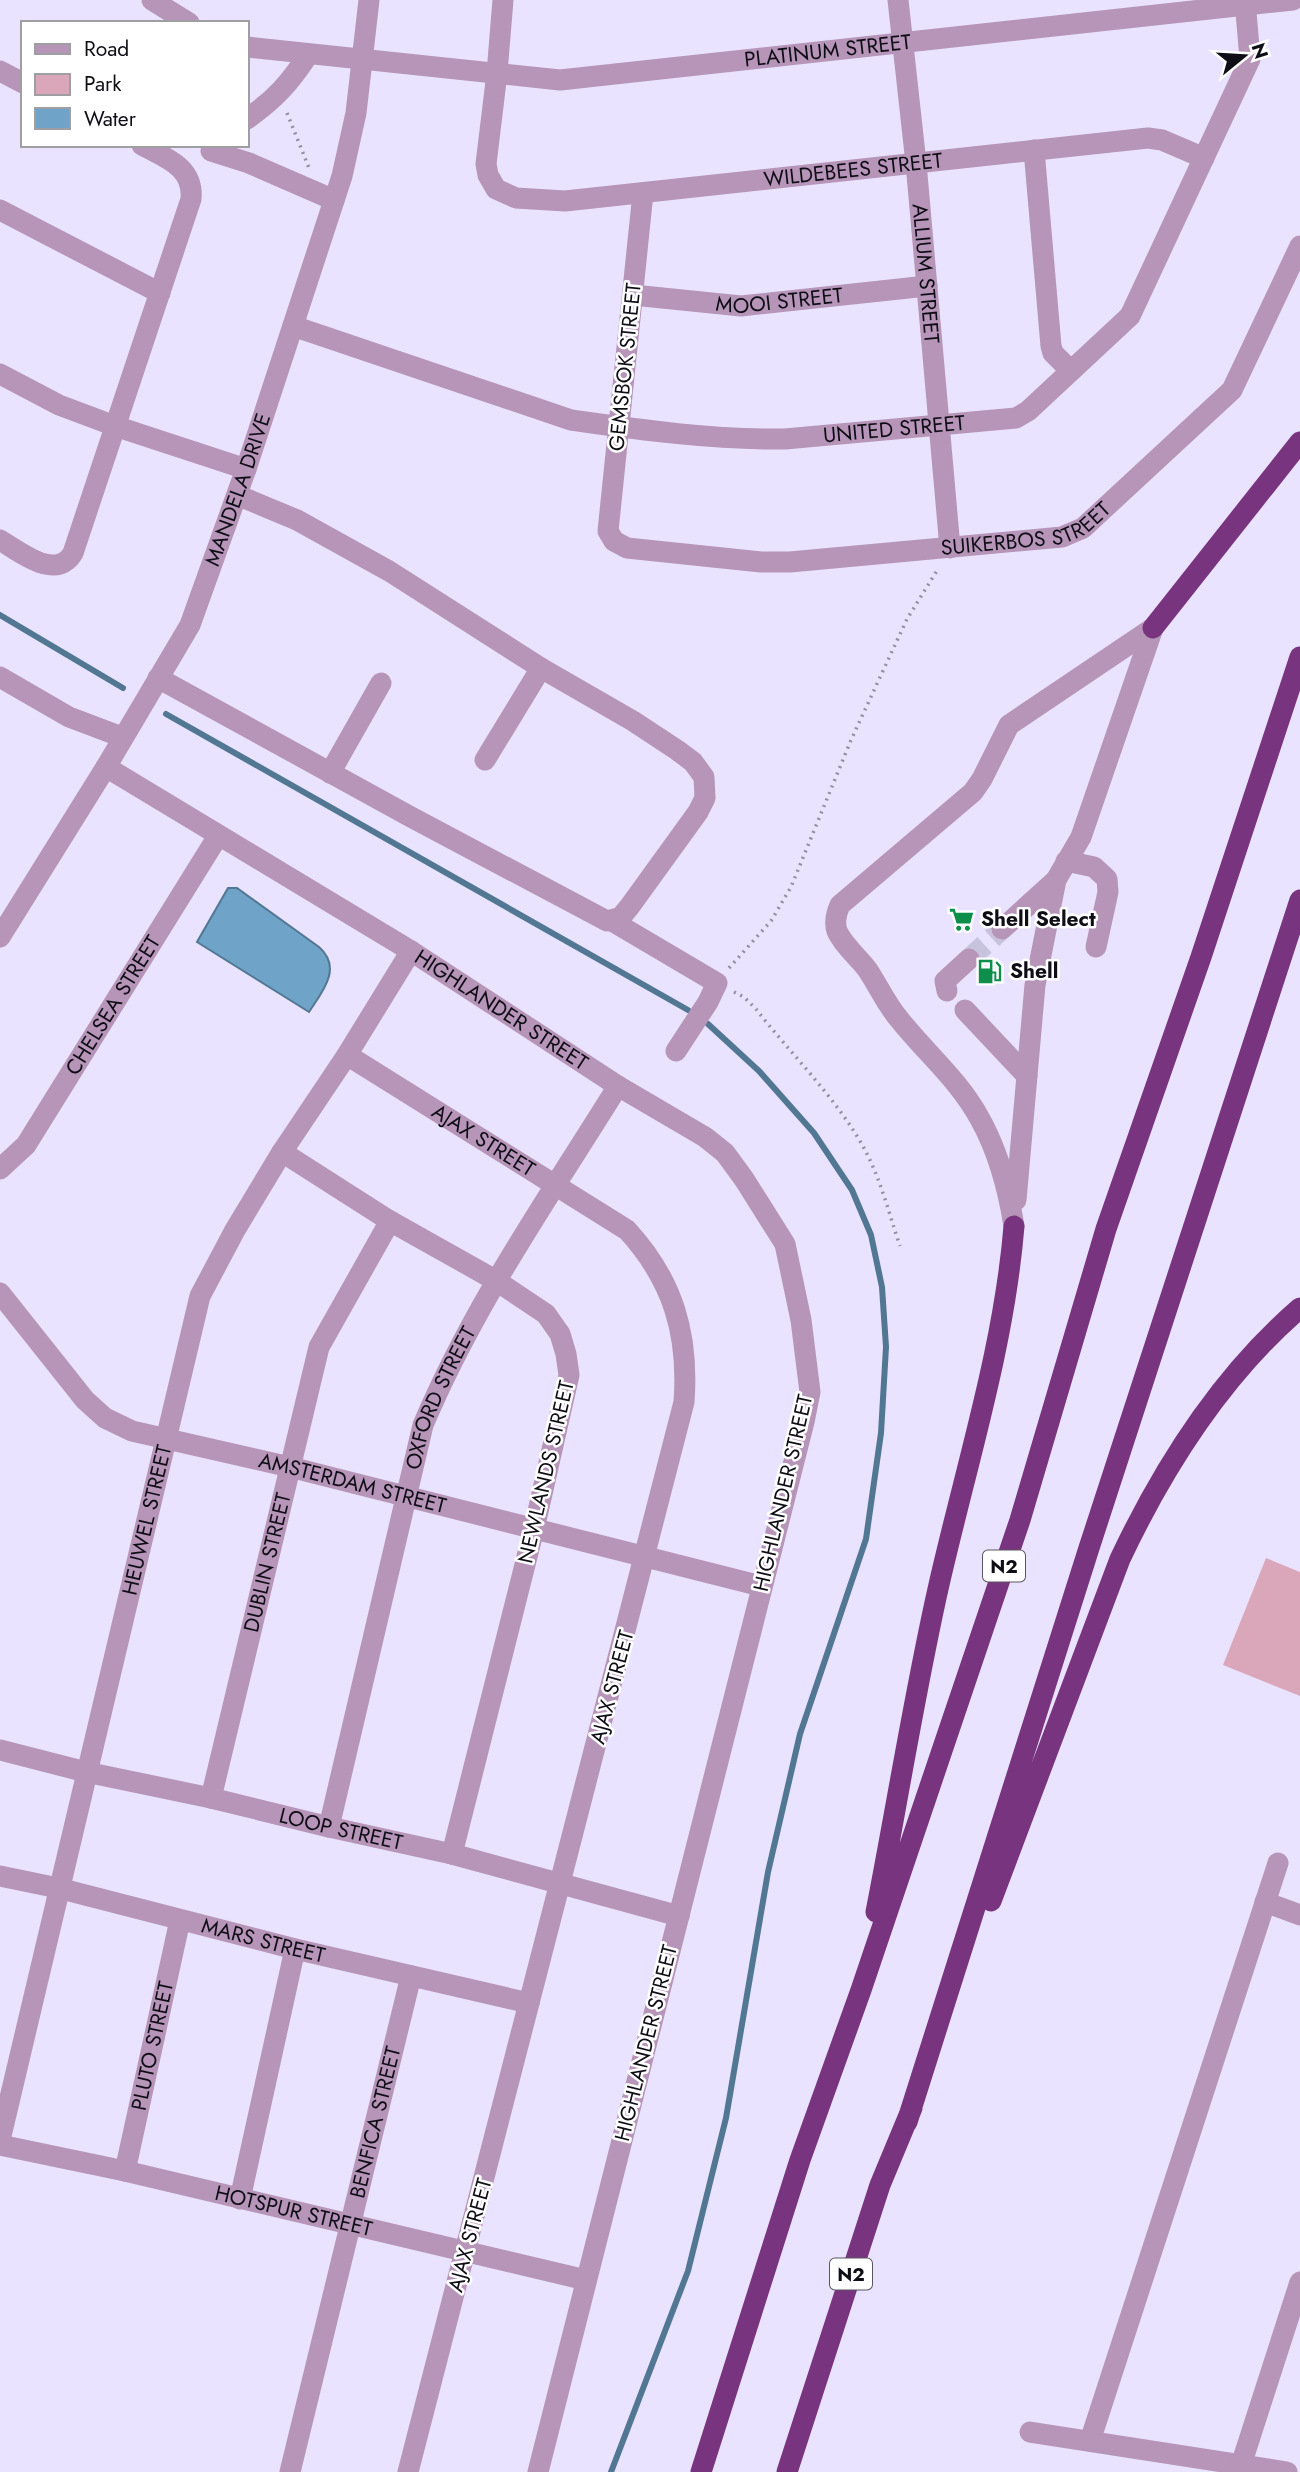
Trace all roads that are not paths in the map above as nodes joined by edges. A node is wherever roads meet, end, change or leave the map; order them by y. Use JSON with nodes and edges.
{"nodes":[{"id":1,"x":152,"y":0,"type":"edge"},
{"id":2,"x":369,"y":0,"type":"edge"},
{"id":3,"x":503,"y":0,"type":"edge"},
{"id":4,"x":898,"y":0,"type":"edge"},
{"id":5,"x":1293,"y":0,"type":"edge"},
{"id":6,"x":1245,"y":2,"type":"edge"},
{"id":7,"x":186,"y":21,"type":"edge"},
{"id":8,"x":902,"y":43,"type":"junction"},
{"id":9,"x":248,"y":47,"type":"edge"},
{"id":10,"x":308,"y":55,"type":"junction"},
{"id":11,"x":362,"y":59,"type":"junction"},
{"id":12,"x":0,"y":71,"type":"edge"},
{"id":13,"x":497,"y":73,"type":"junction"},
{"id":14,"x":21,"y":82,"type":"edge"},
{"id":15,"x":248,"y":118,"type":"edge"},
{"id":16,"x":146,"y":147,"type":"edge"},
{"id":17,"x":214,"y":148,"type":"edge"},
{"id":18,"x":1034,"y":150,"type":"junction"},
{"id":19,"x":1204,"y":158,"type":"junction"},
{"id":20,"x":916,"y":163,"type":"junction"},
{"id":21,"x":187,"y":175,"type":"junction"},
{"id":22,"x":643,"y":192,"type":"junction"},
{"id":23,"x":326,"y":197,"type":"junction"},
{"id":24,"x":0,"y":210,"type":"edge"},
{"id":25,"x":1300,"y":246,"type":"edge"},
{"id":26,"x":927,"y":286,"type":"junction"},
{"id":27,"x":160,"y":293,"type":"junction"},
{"id":28,"x":632,"y":295,"type":"junction"},
{"id":29,"x":293,"y":326,"type":"junction"},
{"id":30,"x":1071,"y":371,"type":"junction"},
{"id":31,"x":0,"y":374,"type":"edge"},
{"id":32,"x":939,"y":425,"type":"junction"},
{"id":33,"x":114,"y":426,"type":"junction"},
{"id":34,"x":618,"y":427,"type":"junction"},
{"id":35,"x":1300,"y":442,"type":"edge"},
{"id":36,"x":246,"y":469,"type":"junction"},
{"id":37,"x":237,"y":495,"type":"junction"},
{"id":38,"x":0,"y":540,"type":"edge"},
{"id":39,"x":614,"y":541,"type":"joint"},
{"id":40,"x":950,"y":548,"type":"junction"},
{"id":41,"x":1153,"y":628,"type":"junction"},
{"id":42,"x":1300,"y":657,"type":"edge"},
{"id":43,"x":541,"y":668,"type":"junction"},
{"id":44,"x":0,"y":677,"type":"edge"},
{"id":45,"x":155,"y":682,"type":"junction"},
{"id":46,"x":381,"y":683,"type":"dead end"},
{"id":47,"x":126,"y":730,"type":"junction"},
{"id":48,"x":485,"y":760,"type":"dead end"},
{"id":49,"x":106,"y":767,"type":"junction"},
{"id":50,"x":330,"y":773,"type":"junction"},
{"id":51,"x":218,"y":836,"type":"junction"},
{"id":52,"x":1066,"y":861,"type":"junction"},
{"id":53,"x":1056,"y":880,"type":"junction"},
{"id":54,"x":1300,"y":900,"type":"edge"},
{"id":55,"x":612,"y":921,"type":"junction"},
{"id":56,"x":1002,"y":929,"type":"tunnel mouth"},
{"id":57,"x":0,"y":937,"type":"edge"},
{"id":58,"x":1097,"y":947,"type":"dead end"},
{"id":59,"x":411,"y":951,"type":"junction"},
{"id":60,"x":969,"y":959,"type":"tunnel mouth"},
{"id":61,"x":947,"y":991,"type":"dead end"},
{"id":62,"x":965,"y":1010,"type":"dead end"},
{"id":63,"x":676,"y":1051,"type":"dead end"},
{"id":64,"x":347,"y":1055,"type":"junction"},
{"id":65,"x":1027,"y":1076,"type":"junction"},
{"id":66,"x":618,"y":1086,"type":"junction"},
{"id":67,"x":282,"y":1152,"type":"junction"},
{"id":68,"x":0,"y":1169,"type":"edge"},
{"id":69,"x":556,"y":1185,"type":"junction"},
{"id":70,"x":390,"y":1221,"type":"junction"},
{"id":71,"x":1014,"y":1226,"type":"junction"},
{"id":72,"x":495,"y":1280,"type":"junction"},
{"id":73,"x":0,"y":1293,"type":"edge"},
{"id":74,"x":1300,"y":1308,"type":"edge"},
{"id":75,"x":166,"y":1438,"type":"junction"},
{"id":76,"x":290,"y":1467,"type":"junction"},
{"id":77,"x":405,"y":1497,"type":"junction"},
{"id":78,"x":534,"y":1529,"type":"junction"},
{"id":79,"x":645,"y":1558,"type":"junction"},
{"id":80,"x":761,"y":1586,"type":"junction"},
{"id":81,"x":0,"y":1750,"type":"edge"},
{"id":82,"x":86,"y":1772,"type":"junction"},
{"id":83,"x":211,"y":1798,"type":"junction"},
{"id":84,"x":329,"y":1827,"type":"junction"},
{"id":85,"x":452,"y":1854,"type":"junction"},
{"id":86,"x":1278,"y":1863,"type":"dead end"},
{"id":87,"x":0,"y":1876,"type":"edge"},
{"id":88,"x":561,"y":1883,"type":"junction"},
{"id":89,"x":58,"y":1888,"type":"junction"},
{"id":90,"x":1265,"y":1902,"type":"junction"},
{"id":91,"x":1300,"y":1914,"type":"edge"},
{"id":92,"x":679,"y":1916,"type":"junction"},
{"id":93,"x":180,"y":1920,"type":"junction"},
{"id":94,"x":295,"y":1949,"type":"junction"},
{"id":95,"x":411,"y":1976,"type":"junction"},
{"id":96,"x":862,"y":1990,"type":"junction"},
{"id":97,"x":529,"y":2003,"type":"junction"},
{"id":98,"x":907,"y":2122,"type":"junction"},
{"id":99,"x":0,"y":2140,"type":"edge"},
{"id":100,"x":0,"y":2145,"type":"edge"},
{"id":101,"x":125,"y":2171,"type":"junction"},
{"id":102,"x":240,"y":2199,"type":"junction"},
{"id":103,"x":348,"y":2226,"type":"junction"},
{"id":104,"x":464,"y":2252,"type":"junction"},
{"id":105,"x":586,"y":2280,"type":"junction"},
{"id":106,"x":1300,"y":2282,"type":"edge"},
{"id":107,"x":1030,"y":2432,"type":"dead end"},
{"id":108,"x":1090,"y":2441,"type":"junction"},
{"id":109,"x":1241,"y":2465,"type":"junction"},
{"id":110,"x":290,"y":2472,"type":"edge"},
{"id":111,"x":408,"y":2472,"type":"edge"},
{"id":112,"x":538,"y":2472,"type":"edge"},
{"id":113,"x":701,"y":2472,"type":"edge"},
{"id":114,"x":787,"y":2472,"type":"edge"},
{"id":115,"x":1287,"y":2472,"type":"edge"}],
"edges":[{"from":1,"to":7,"type":"street"},
{"from":2,"to":11,"type":"street","name":"MANDELA DRIVE"},
{"from":3,"to":13,"type":"street"},
{"from":4,"to":8,"type":"street","name":"ALLIUM STREET"},
{"from":5,"to":6,"type":"street","name":"PLATINUM STREET"},
{"from":6,"to":8,"type":"street","name":"PLATINUM STREET"},
{"from":6,"to":19,"type":"street","name":"UNITED STREET"},
{"from":8,"to":13,"type":"street","name":"PLATINUM STREET"},
{"from":8,"to":20,"type":"street","name":"ALLIUM STREET"},
{"from":9,"to":10,"type":"street","name":"PLATINUM STREET"},
{"from":10,"to":11,"type":"street","name":"PLATINUM STREET"},
{"from":10,"to":15,"type":"street"},
{"from":11,"to":13,"type":"street","name":"PLATINUM STREET"},
{"from":11,"to":23,"type":"street","name":"MANDELA DRIVE"},
{"from":12,"to":14,"type":"street"},
{"from":13,"to":22,"type":"street","name":"WILDEBEES STREET"},
{"from":16,"to":21,"type":"street"},
{"from":17,"to":21,"type":"street"},
{"from":17,"to":23,"type":"street"},
{"from":18,"to":19,"type":"street","name":"WILDEBEES STREET"},
{"from":18,"to":20,"type":"street","name":"WILDEBEES STREET"},
{"from":18,"to":30,"type":"street"},
{"from":19,"to":30,"type":"street","name":"UNITED STREET"},
{"from":20,"to":22,"type":"street","name":"WILDEBEES STREET"},
{"from":20,"to":26,"type":"street","name":"ALLIUM STREET"},
{"from":21,"to":27,"type":"street"},
{"from":22,"to":28,"type":"street","name":"GEMSBOK STREET"},
{"from":23,"to":29,"type":"street","name":"MANDELA DRIVE"},
{"from":24,"to":27,"type":"street"},
{"from":25,"to":40,"type":"street","name":"SUIKERBOS STREET"},
{"from":26,"to":28,"type":"street","name":"MOOI STREET"},
{"from":26,"to":32,"type":"street","name":"ALLIUM STREET"},
{"from":27,"to":33,"type":"street"},
{"from":28,"to":34,"type":"street","name":"GEMSBOK STREET"},
{"from":29,"to":34,"type":"street","name":"UNITED STREET"},
{"from":29,"to":36,"type":"street","name":"MANDELA DRIVE"},
{"from":30,"to":32,"type":"street","name":"UNITED STREET"},
{"from":31,"to":33,"type":"street"},
{"from":32,"to":34,"type":"street","name":"UNITED STREET"},
{"from":32,"to":40,"type":"street","name":"ALLIUM STREET"},
{"from":33,"to":36,"type":"street"},
{"from":33,"to":38,"type":"street"},
{"from":34,"to":39,"type":"street","name":"GEMSBOK STREET"},
{"from":35,"to":41,"type":"highway"},
{"from":36,"to":37,"type":"street","name":"MANDELA DRIVE"},
{"from":37,"to":43,"type":"street"},
{"from":37,"to":45,"type":"street","name":"MANDELA DRIVE"},
{"from":39,"to":40,"type":"street","name":"SUIKERBOS STREET"},
{"from":41,"to":52,"type":"street"},
{"from":41,"to":71,"type":"street"},
{"from":42,"to":96,"type":"highway","number":"N2"},
{"from":43,"to":48,"type":"street"},
{"from":43,"to":55,"type":"street"},
{"from":44,"to":47,"type":"street"},
{"from":45,"to":47,"type":"street","name":"MANDELA DRIVE"},
{"from":45,"to":50,"type":"street"},
{"from":46,"to":50,"type":"street"},
{"from":47,"to":49,"type":"street","name":"MANDELA DRIVE"},
{"from":49,"to":51,"type":"street","name":"HIGHLANDER STREET"},
{"from":49,"to":57,"type":"street","name":"MANDELA DRIVE"},
{"from":50,"to":55,"type":"street"},
{"from":51,"to":59,"type":"street","name":"HIGHLANDER STREET"},
{"from":51,"to":68,"type":"street","name":"CHELSEA STREET"},
{"from":52,"to":53,"type":"street"},
{"from":52,"to":58,"type":"street"},
{"from":53,"to":56,"type":"street"},
{"from":53,"to":65,"type":"street"},
{"from":54,"to":98,"type":"highway","number":"N2"},
{"from":55,"to":63,"type":"street"},
{"from":59,"to":64,"type":"street","name":"HEUWEL STREET"},
{"from":59,"to":66,"type":"street","name":"HIGHLANDER STREET"},
{"from":60,"to":61,"type":"street"},
{"from":62,"to":65,"type":"street"},
{"from":64,"to":67,"type":"street","name":"HEUWEL STREET"},
{"from":64,"to":69,"type":"street","name":"AJAX STREET"},
{"from":65,"to":71,"type":"street"},
{"from":66,"to":69,"type":"street","name":"OXFORD STREET"},
{"from":66,"to":80,"type":"street","name":"HIGHLANDER STREET"},
{"from":67,"to":70,"type":"street","name":"NEWLANDS STREET"},
{"from":67,"to":75,"type":"street","name":"HEUWEL STREET"},
{"from":69,"to":72,"type":"street","name":"OXFORD STREET"},
{"from":69,"to":79,"type":"street","name":"AJAX STREET"},
{"from":70,"to":72,"type":"street","name":"NEWLANDS STREET"},
{"from":70,"to":76,"type":"street","name":"DUBLIN STREET"},
{"from":71,"to":96,"type":"highway"},
{"from":72,"to":77,"type":"street","name":"OXFORD STREET"},
{"from":72,"to":78,"type":"street","name":"NEWLANDS STREET"},
{"from":73,"to":75,"type":"street","name":"AMSTERDAM STREET"},
{"from":74,"to":98,"type":"highway"},
{"from":75,"to":76,"type":"street","name":"AMSTERDAM STREET"},
{"from":75,"to":82,"type":"street","name":"HEUWEL STREET"},
{"from":76,"to":77,"type":"street","name":"AMSTERDAM STREET"},
{"from":76,"to":83,"type":"street","name":"DUBLIN STREET"},
{"from":77,"to":78,"type":"street","name":"AMSTERDAM STREET"},
{"from":77,"to":84,"type":"street","name":"OXFORD STREET"},
{"from":78,"to":79,"type":"street","name":"AMSTERDAM STREET"},
{"from":78,"to":85,"type":"street","name":"NEWLANDS STREET"},
{"from":79,"to":80,"type":"street","name":"AMSTERDAM STREET"},
{"from":79,"to":88,"type":"street","name":"AJAX STREET"},
{"from":80,"to":92,"type":"street","name":"HIGHLANDER STREET"},
{"from":81,"to":82,"type":"street","name":"LOOP STREET"},
{"from":82,"to":83,"type":"street","name":"LOOP STREET"},
{"from":82,"to":89,"type":"street","name":"HEUWEL STREET"},
{"from":83,"to":84,"type":"street","name":"LOOP STREET"},
{"from":84,"to":85,"type":"street","name":"LOOP STREET"},
{"from":85,"to":88,"type":"street","name":"LOOP STREET"},
{"from":86,"to":90,"type":"street"},
{"from":87,"to":89,"type":"street","name":"MARS STREET"},
{"from":88,"to":92,"type":"street","name":"LOOP STREET"},
{"from":88,"to":97,"type":"street","name":"AJAX STREET"},
{"from":89,"to":93,"type":"street","name":"MARS STREET"},
{"from":89,"to":99,"type":"street","name":"HEUWEL STREET"},
{"from":90,"to":91,"type":"street"},
{"from":90,"to":108,"type":"street"},
{"from":92,"to":105,"type":"street","name":"HIGHLANDER STREET"},
{"from":93,"to":94,"type":"street","name":"MARS STREET"},
{"from":93,"to":101,"type":"street","name":"PLUTO STREET"},
{"from":94,"to":95,"type":"street","name":"MARS STREET"},
{"from":94,"to":102,"type":"street"},
{"from":95,"to":97,"type":"street","name":"MARS STREET"},
{"from":95,"to":103,"type":"street","name":"BENFICA STREET"},
{"from":96,"to":113,"type":"highway","number":"N2"},
{"from":97,"to":104,"type":"street","name":"AJAX STREET"},
{"from":98,"to":114,"type":"highway","number":"N2"},
{"from":100,"to":101,"type":"street","name":"HOTSPUR STREET"},
{"from":101,"to":102,"type":"street","name":"HOTSPUR STREET"},
{"from":102,"to":103,"type":"street","name":"HOTSPUR STREET"},
{"from":103,"to":104,"type":"street","name":"HOTSPUR STREET"},
{"from":103,"to":110,"type":"street","name":"BENFICA STREET"},
{"from":104,"to":105,"type":"street","name":"HOTSPUR STREET"},
{"from":104,"to":111,"type":"street","name":"AJAX STREET"},
{"from":105,"to":112,"type":"street","name":"HIGHLANDER STREET"},
{"from":106,"to":109,"type":"street"},
{"from":107,"to":108,"type":"street"},
{"from":108,"to":109,"type":"street"},
{"from":109,"to":115,"type":"street"}]}
